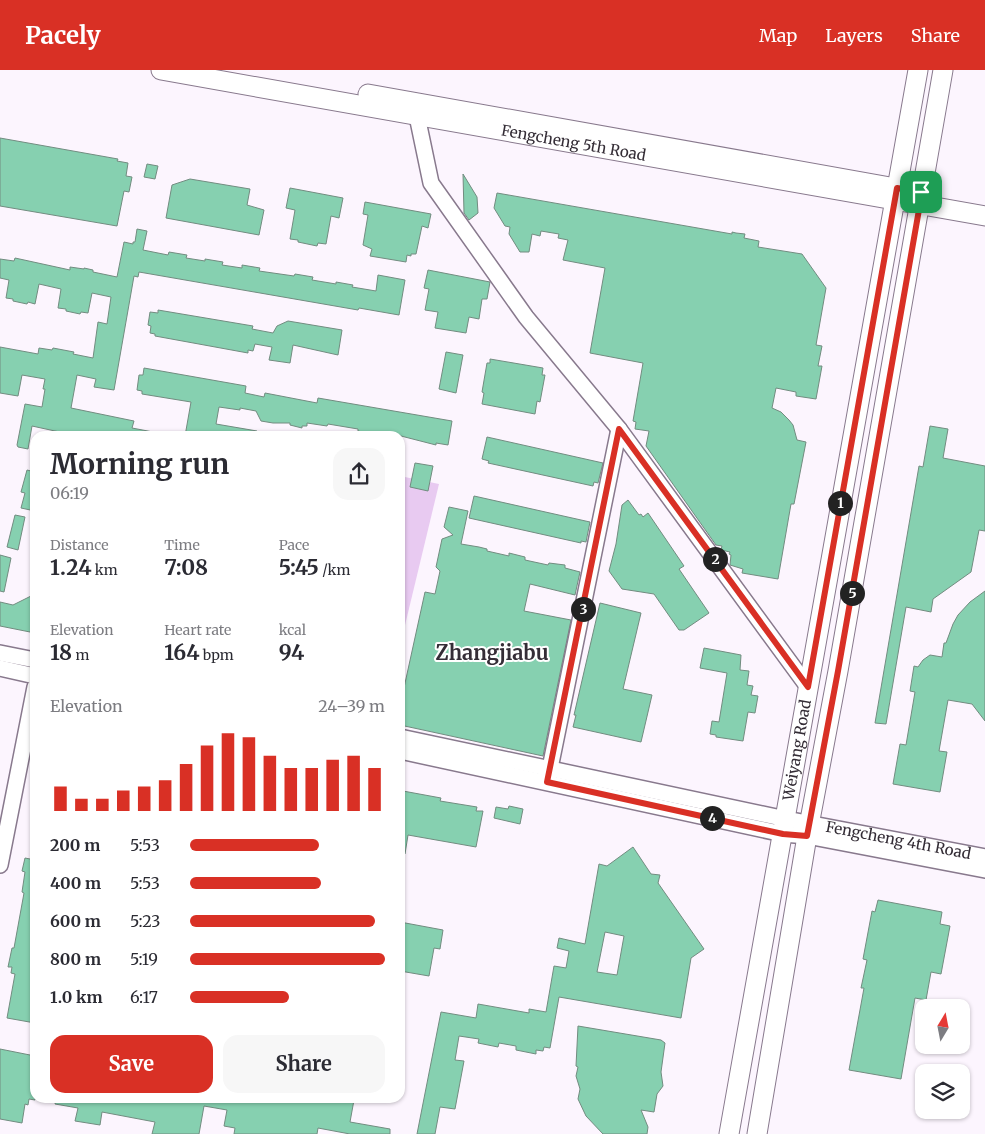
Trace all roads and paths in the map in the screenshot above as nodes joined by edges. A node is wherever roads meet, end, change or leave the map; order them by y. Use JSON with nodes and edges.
{"nodes":[{"id":1,"x":161,"y":70,"type":"edge"},
{"id":2,"x":228,"y":70,"type":"edge"},
{"id":3,"x":918,"y":70,"type":"edge"},
{"id":4,"x":943,"y":70,"type":"edge"},
{"id":5,"x":417,"y":116,"type":"junction"},
{"id":6,"x":895,"y":194,"type":"junction"},
{"id":7,"x":920,"y":198,"type":"junction"},
{"id":8,"x":985,"y":203,"type":"edge"},
{"id":9,"x":985,"y":216,"type":"edge"},
{"id":10,"x":619,"y":429,"type":"junction"},
{"id":11,"x":0,"y":652,"type":"edge"},
{"id":12,"x":30,"y":659,"type":"edge"},
{"id":13,"x":0,"y":668,"type":"edge"},
{"id":14,"x":30,"y":675,"type":"edge"},
{"id":15,"x":808,"y":687,"type":"junction"},
{"id":16,"x":30,"y":713,"type":"edge"},
{"id":17,"x":405,"y":738,"type":"edge"},
{"id":18,"x":405,"y":753,"type":"edge"},
{"id":19,"x":549,"y":775,"type":"junction"},
{"id":20,"x":784,"y":826,"type":"junction"},
{"id":21,"x":808,"y":829,"type":"junction"},
{"id":22,"x":985,"y":857,"type":"edge"},
{"id":23,"x":0,"y":865,"type":"edge"},
{"id":24,"x":985,"y":870,"type":"edge"},
{"id":25,"x":729,"y":1134,"type":"edge"},
{"id":26,"x":757,"y":1134,"type":"edge"}],
"edges":[{"from":1,"to":5,"type":"main road","name":"Fengcheng 5th Road"},
{"from":2,"to":6,"type":"main road","name":"Fengcheng 5th Road"},
{"from":3,"to":6,"type":"main road","name":"Weiyang Road"},
{"from":4,"to":7,"type":"main road","name":"Weiyang Road"},
{"from":5,"to":6,"type":"main road","name":"Fengcheng 5th Road"},
{"from":5,"to":10,"type":"street"},
{"from":6,"to":7,"type":"main road","name":"Fengcheng 5th Road"},
{"from":6,"to":15,"type":"main road","name":"Weiyang Road"},
{"from":7,"to":8,"type":"main road","name":"Fengcheng 5th Road"},
{"from":7,"to":9,"type":"main road","name":"Fengcheng 5th Road"},
{"from":7,"to":21,"type":"main road","name":"Weiyang Road"},
{"from":10,"to":15,"type":"street"},
{"from":10,"to":19,"type":"street"},
{"from":11,"to":12,"type":"street"},
{"from":13,"to":14,"type":"street"},
{"from":15,"to":20,"type":"main road","name":"Weiyang Road"},
{"from":16,"to":23,"type":"street"},
{"from":17,"to":19,"type":"street"},
{"from":18,"to":19,"type":"street"},
{"from":19,"to":20,"type":"street"},
{"from":20,"to":21,"type":"street","name":"Fengcheng 4th Road"},
{"from":20,"to":25,"type":"main road","name":"Weiyang Road"},
{"from":21,"to":22,"type":"street","name":"Fengcheng 4th Road"},
{"from":21,"to":24,"type":"street","name":"Fengcheng 4th Road"},
{"from":21,"to":26,"type":"main road","name":"Weiyang Road"}]}
